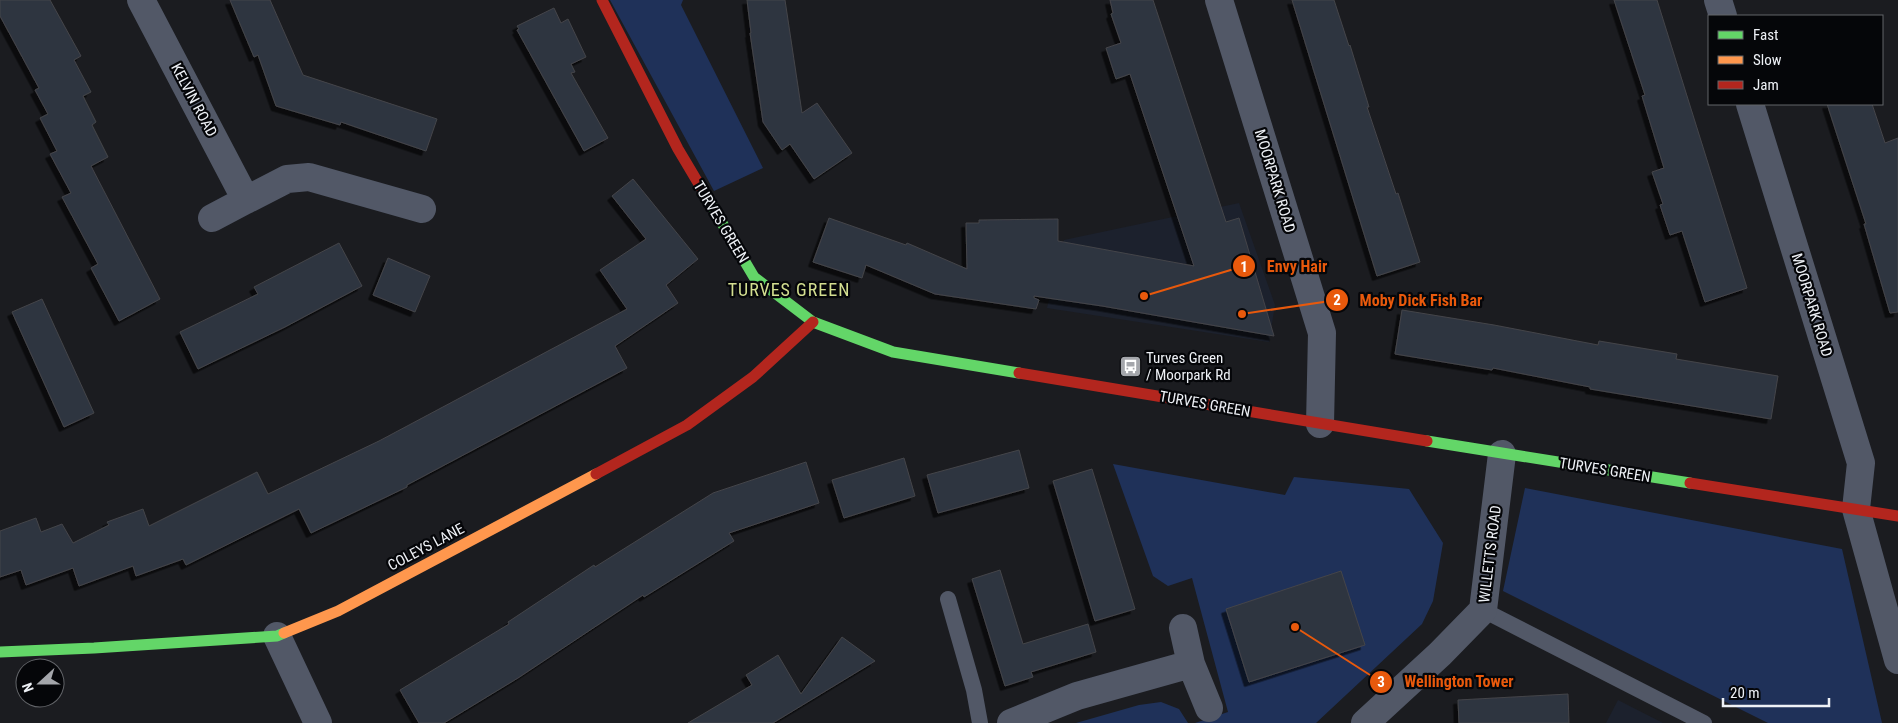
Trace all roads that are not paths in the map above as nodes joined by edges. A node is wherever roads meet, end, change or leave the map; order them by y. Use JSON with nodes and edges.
{"nodes":[{"id":1,"x":141,"y":0,"type":"edge"},
{"id":2,"x":602,"y":0,"type":"edge"},
{"id":3,"x":1219,"y":0,"type":"edge"},
{"id":4,"x":1718,"y":0,"type":"edge"},
{"id":5,"x":1722,"y":15,"type":"edge"},
{"id":6,"x":1750,"y":105,"type":"edge"},
{"id":7,"x":246,"y":200,"type":"junction"},
{"id":8,"x":422,"y":210,"type":"dead end"},
{"id":9,"x":212,"y":218,"type":"dead end"},
{"id":10,"x":813,"y":322,"type":"junction"},
{"id":11,"x":1320,"y":424,"type":"junction"},
{"id":12,"x":1502,"y":454,"type":"junction"},
{"id":13,"x":1856,"y":509,"type":"junction"},
{"id":14,"x":1898,"y":516,"type":"edge"},
{"id":15,"x":948,"y":599,"type":"dead end"},
{"id":16,"x":1483,"y":610,"type":"junction"},
{"id":17,"x":1183,"y":628,"type":"dead end"},
{"id":18,"x":277,"y":636,"type":"junction"},
{"id":19,"x":0,"y":652,"type":"edge"},
{"id":20,"x":1898,"y":660,"type":"edge"},
{"id":21,"x":1191,"y":664,"type":"junction"},
{"id":22,"x":1209,"y":708,"type":"dead end"},
{"id":23,"x":318,"y":723,"type":"edge"},
{"id":24,"x":980,"y":723,"type":"edge"},
{"id":25,"x":1011,"y":723,"type":"edge"},
{"id":26,"x":1365,"y":723,"type":"edge"},
{"id":27,"x":1704,"y":723,"type":"edge"}],
"edges":[{"from":1,"to":7,"type":"street","name":"KELVIN ROAD"},
{"from":2,"to":10,"type":"street","name":"TURVES GREEN"},
{"from":3,"to":11,"type":"street","name":"MOORPARK ROAD"},
{"from":4,"to":5,"type":"street"},
{"from":6,"to":13,"type":"street","name":"MOORPARK ROAD"},
{"from":7,"to":8,"type":"street"},
{"from":7,"to":9,"type":"street"},
{"from":10,"to":11,"type":"street","name":"TURVES GREEN"},
{"from":10,"to":18,"type":"street","name":"COLEYS LANE"},
{"from":11,"to":12,"type":"street","name":"TURVES GREEN"},
{"from":12,"to":13,"type":"street","name":"TURVES GREEN"},
{"from":12,"to":16,"type":"street","name":"WILLETTS ROAD"},
{"from":13,"to":14,"type":"street","name":"TURVES GREEN"},
{"from":13,"to":20,"type":"street"},
{"from":15,"to":24,"type":"lane"},
{"from":16,"to":26,"type":"street","name":"WILLETTS ROAD"},
{"from":16,"to":27,"type":"lane"},
{"from":17,"to":21,"type":"street"},
{"from":18,"to":19,"type":"street","name":"COLEYS LANE"},
{"from":18,"to":23,"type":"street"},
{"from":21,"to":22,"type":"street"},
{"from":21,"to":25,"type":"street"}]}
